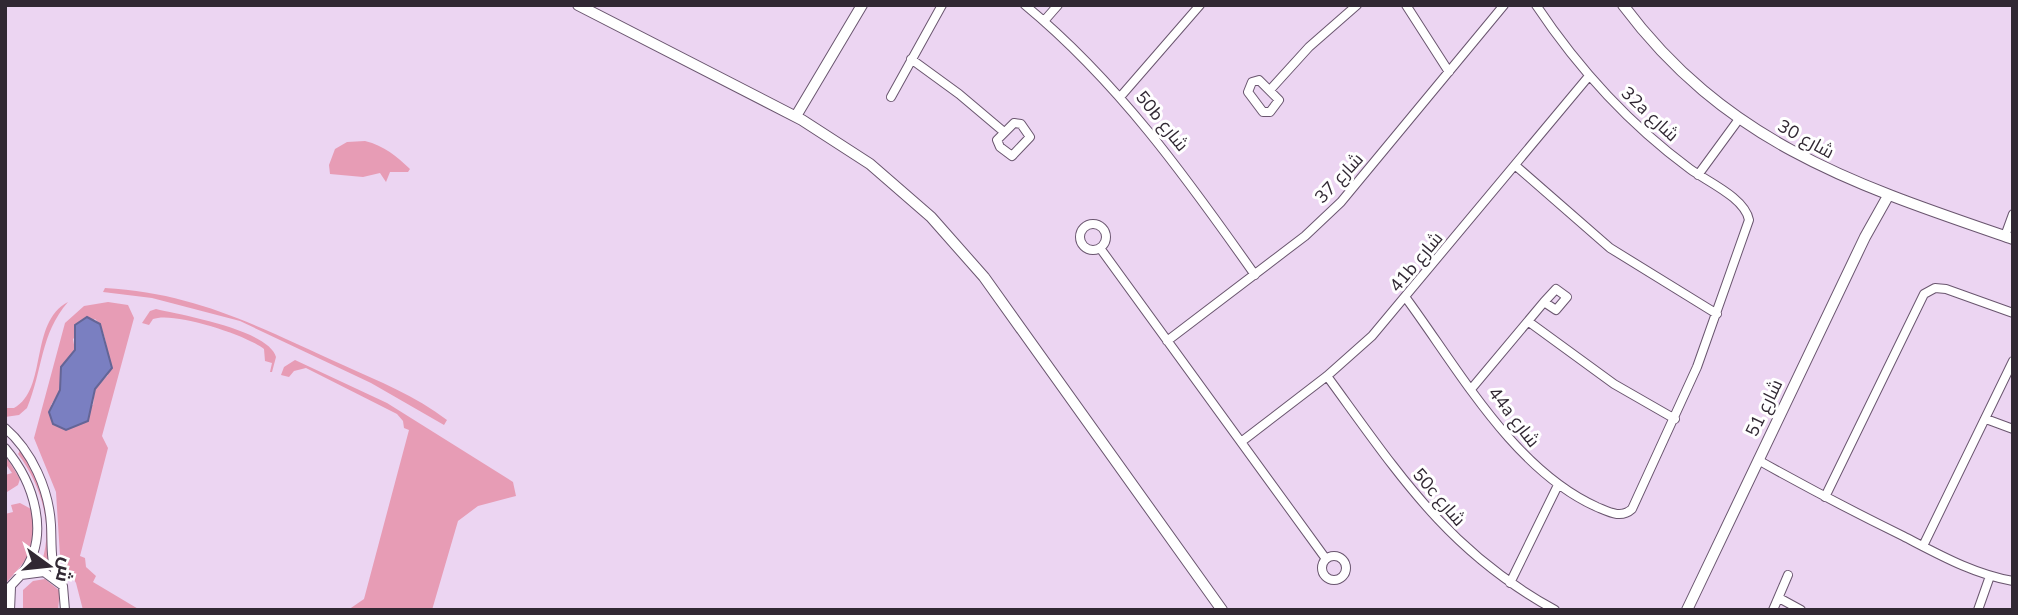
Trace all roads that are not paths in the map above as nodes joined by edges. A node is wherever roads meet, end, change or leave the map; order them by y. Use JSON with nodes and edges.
{"nodes":[{"id":1,"x":578,"y":5,"type":"edge"},
{"id":2,"x":862,"y":5,"type":"edge"},
{"id":3,"x":942,"y":5,"type":"edge"},
{"id":4,"x":1025,"y":5,"type":"edge"},
{"id":5,"x":1058,"y":5,"type":"edge"},
{"id":6,"x":1200,"y":5,"type":"edge"},
{"id":7,"x":1357,"y":5,"type":"edge"},
{"id":8,"x":1406,"y":5,"type":"edge"},
{"id":9,"x":1504,"y":5,"type":"edge"},
{"id":10,"x":1536,"y":5,"type":"edge"},
{"id":11,"x":1623,"y":5,"type":"edge"},
{"id":12,"x":1044,"y":21,"type":"junction"},
{"id":13,"x":911,"y":59,"type":"junction"},
{"id":14,"x":1449,"y":72,"type":"junction"},
{"id":15,"x":1589,"y":76,"type":"junction"},
{"id":16,"x":1270,"y":90,"type":"dead end"},
{"id":17,"x":1121,"y":96,"type":"junction"},
{"id":18,"x":891,"y":97,"type":"dead end"},
{"id":19,"x":799,"y":118,"type":"junction"},
{"id":20,"x":1739,"y":120,"type":"junction"},
{"id":21,"x":1004,"y":132,"type":"dead end"},
{"id":22,"x":1516,"y":166,"type":"junction"},
{"id":23,"x":1698,"y":175,"type":"junction"},
{"id":24,"x":1885,"y":195,"type":"junction"},
{"id":25,"x":2013,"y":214,"type":"edge"},
{"id":26,"x":2010,"y":236,"type":"edge"},
{"id":27,"x":1100,"y":248,"type":"dead end"},
{"id":28,"x":1255,"y":275,"type":"junction"},
{"id":29,"x":1406,"y":298,"type":"junction"},
{"id":30,"x":1544,"y":302,"type":"dead end"},
{"id":31,"x":2013,"y":313,"type":"edge"},
{"id":32,"x":1717,"y":314,"type":"junction"},
{"id":33,"x":1529,"y":322,"type":"junction"},
{"id":34,"x":1167,"y":341,"type":"junction"},
{"id":35,"x":2013,"y":361,"type":"edge"},
{"id":36,"x":1327,"y":376,"type":"junction"},
{"id":37,"x":1472,"y":388,"type":"junction"},
{"id":38,"x":1675,"y":419,"type":"junction"},
{"id":39,"x":1986,"y":419,"type":"junction"},
{"id":40,"x":5,"y":428,"type":"edge"},
{"id":41,"x":2013,"y":429,"type":"edge"},
{"id":42,"x":1241,"y":442,"type":"junction"},
{"id":43,"x":5,"y":448,"type":"edge"},
{"id":44,"x":1757,"y":463,"type":"junction"},
{"id":45,"x":1558,"y":485,"type":"junction"},
{"id":46,"x":1825,"y":497,"type":"junction"},
{"id":47,"x":1923,"y":546,"type":"junction"},
{"id":48,"x":1326,"y":559,"type":"dead end"},
{"id":49,"x":21,"y":575,"type":"junction"},
{"id":50,"x":1788,"y":575,"type":"dead end"},
{"id":51,"x":1990,"y":576,"type":"junction"},
{"id":52,"x":58,"y":579,"type":"junction"},
{"id":53,"x":2013,"y":581,"type":"edge"},
{"id":54,"x":1510,"y":583,"type":"junction"},
{"id":55,"x":8,"y":590,"type":"edge"},
{"id":56,"x":1779,"y":598,"type":"junction"},
{"id":57,"x":65,"y":605,"type":"edge"},
{"id":58,"x":10,"y":610,"type":"edge"},
{"id":59,"x":71,"y":610,"type":"edge"},
{"id":60,"x":1222,"y":610,"type":"edge"},
{"id":61,"x":1555,"y":610,"type":"edge"},
{"id":62,"x":1687,"y":610,"type":"edge"},
{"id":63,"x":1773,"y":610,"type":"edge"},
{"id":64,"x":1801,"y":610,"type":"edge"},
{"id":65,"x":1978,"y":610,"type":"edge"}],
"edges":[{"from":1,"to":19,"type":"street"},
{"from":2,"to":19,"type":"street"},
{"from":3,"to":13,"type":"street"},
{"from":4,"to":12,"type":"street","name":"50b شارع"},
{"from":5,"to":12,"type":"street"},
{"from":6,"to":17,"type":"street"},
{"from":7,"to":16,"type":"street"},
{"from":8,"to":14,"type":"street"},
{"from":9,"to":14,"type":"street","name":"شارع 37"},
{"from":10,"to":15,"type":"street","name":"32a شارع"},
{"from":11,"to":20,"type":"street","name":"شارع 30"},
{"from":12,"to":17,"type":"street","name":"50b شارع"},
{"from":13,"to":18,"type":"street"},
{"from":13,"to":21,"type":"street"},
{"from":14,"to":28,"type":"street","name":"شارع 37"},
{"from":15,"to":22,"type":"street","name":"41b شارع"},
{"from":15,"to":23,"type":"street","name":"32a شارع"},
{"from":17,"to":28,"type":"street","name":"50b شارع"},
{"from":19,"to":60,"type":"street"},
{"from":20,"to":23,"type":"street"},
{"from":20,"to":24,"type":"street","name":"شارع 30"},
{"from":22,"to":29,"type":"street","name":"41b شارع"},
{"from":22,"to":32,"type":"street"},
{"from":23,"to":32,"type":"street","name":"32a شارع"},
{"from":24,"to":26,"type":"street","name":"شارع 30"},
{"from":24,"to":44,"type":"street","name":"شارع 51"},
{"from":25,"to":26,"type":"street"},
{"from":27,"to":34,"type":"street"},
{"from":28,"to":34,"type":"street","name":"شارع 37"},
{"from":29,"to":36,"type":"street","name":"41b شارع"},
{"from":29,"to":37,"type":"street","name":"44a شارع"},
{"from":30,"to":33,"type":"street"},
{"from":31,"to":46,"type":"street"},
{"from":32,"to":38,"type":"street"},
{"from":33,"to":37,"type":"street"},
{"from":33,"to":38,"type":"street"},
{"from":34,"to":42,"type":"street"},
{"from":35,"to":39,"type":"street"},
{"from":36,"to":42,"type":"street","name":"41b شارع"},
{"from":36,"to":54,"type":"street","name":"50c شارع"},
{"from":37,"to":45,"type":"street","name":"44a شارع"},
{"from":38,"to":45,"type":"street","name":"44a شارع"},
{"from":39,"to":41,"type":"street"},
{"from":39,"to":47,"type":"street"},
{"from":40,"to":52,"type":"street"},
{"from":42,"to":48,"type":"street"},
{"from":43,"to":49,"type":"street"},
{"from":44,"to":46,"type":"street"},
{"from":44,"to":62,"type":"street","name":"شارع 51"},
{"from":45,"to":54,"type":"street"},
{"from":46,"to":47,"type":"street"},
{"from":47,"to":51,"type":"street"},
{"from":49,"to":52,"type":"street"},
{"from":49,"to":55,"type":"street"},
{"from":50,"to":56,"type":"street"},
{"from":51,"to":53,"type":"street"},
{"from":51,"to":65,"type":"street"},
{"from":52,"to":57,"type":"street"},
{"from":54,"to":61,"type":"street","name":"50c شارع"},
{"from":55,"to":58,"type":"street"},
{"from":56,"to":63,"type":"street"},
{"from":56,"to":64,"type":"street"},
{"from":57,"to":59,"type":"street"}]}
